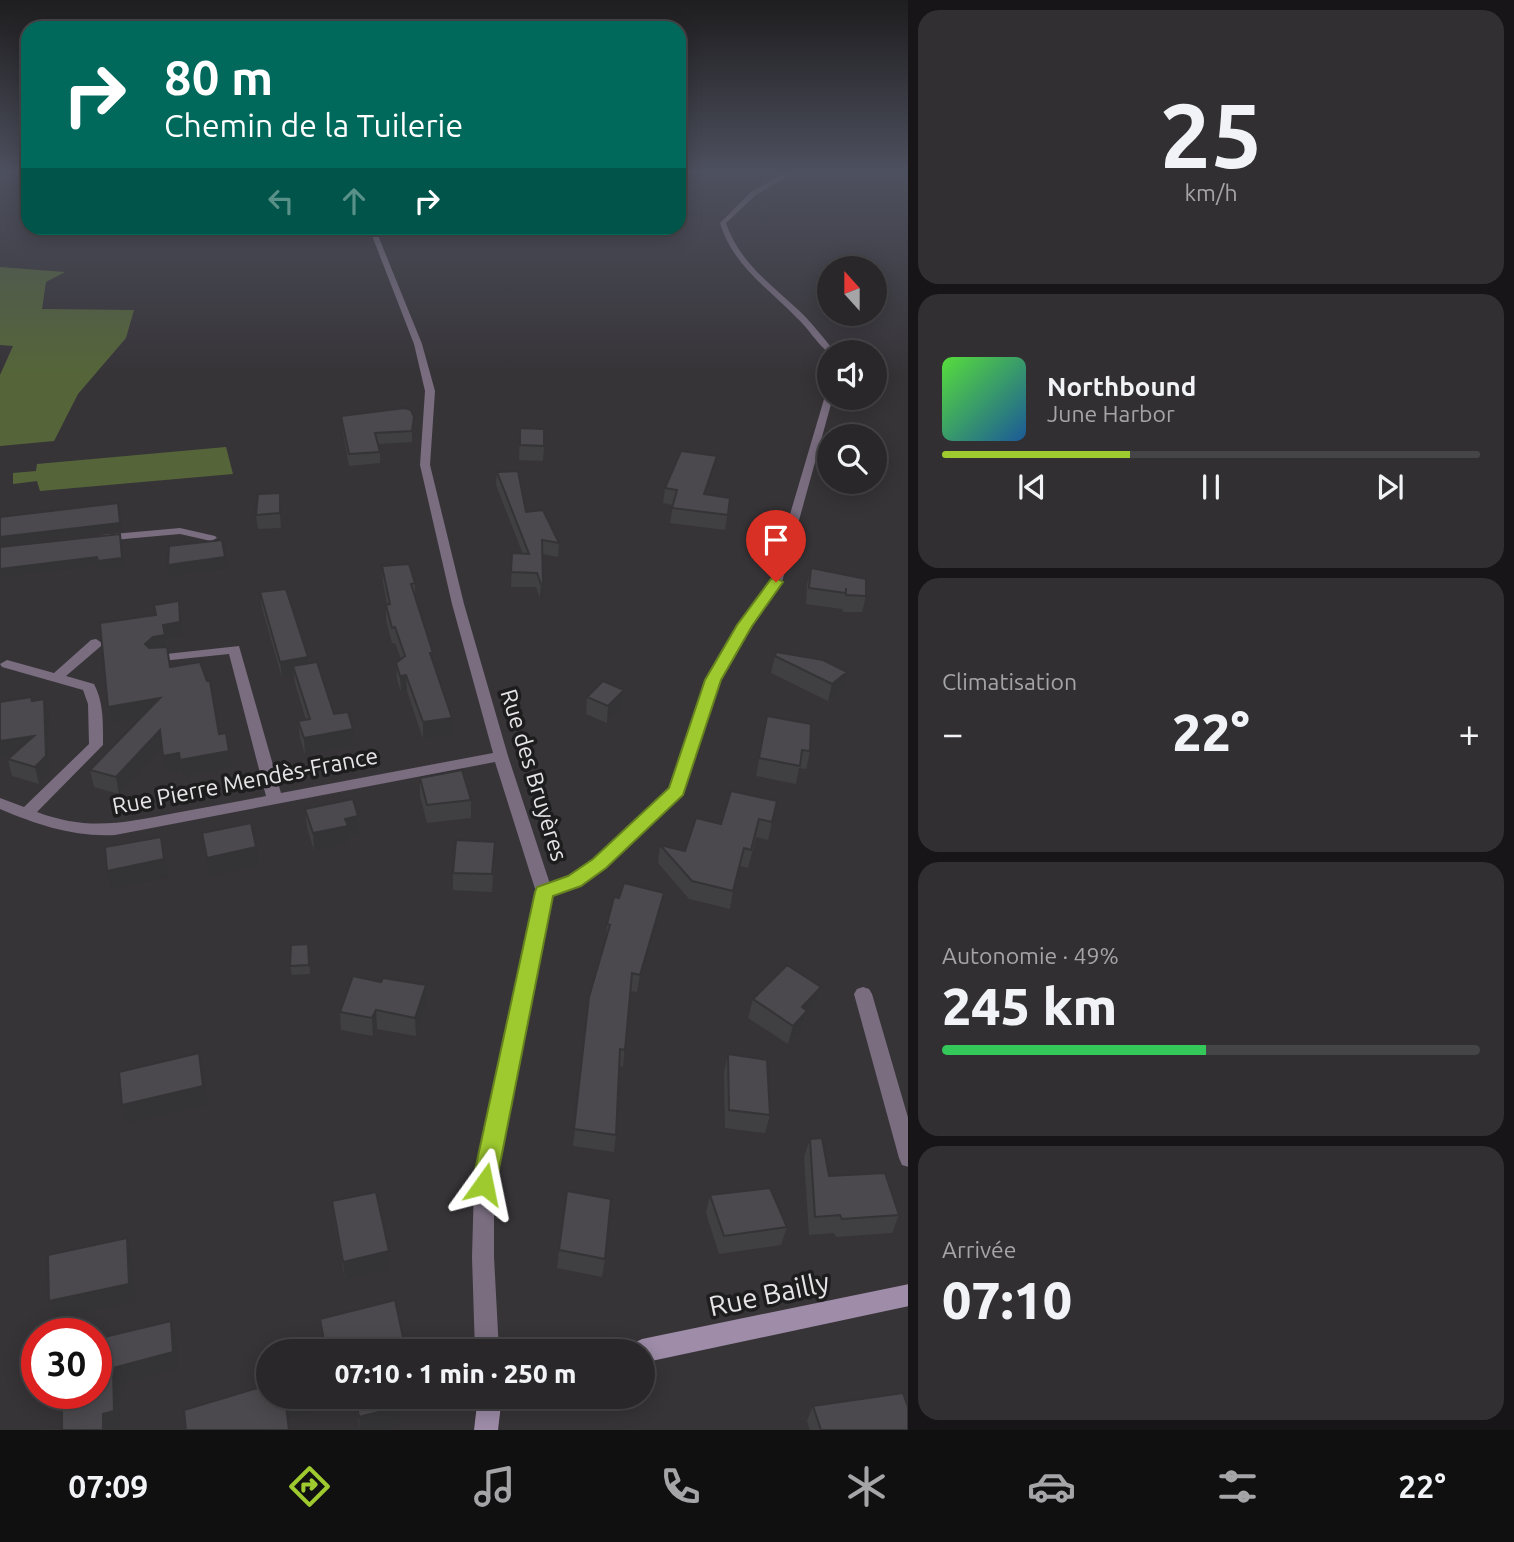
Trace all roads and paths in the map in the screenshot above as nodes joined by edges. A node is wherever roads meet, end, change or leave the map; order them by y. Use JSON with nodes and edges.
{"nodes":[{"id":1,"x":377,"y":240,"type":"edge"},
{"id":2,"x":728,"y":240,"type":"edge"},
{"id":3,"x":821,"y":340,"type":"edge"},
{"id":4,"x":825,"y":410,"type":"edge"},
{"id":5,"x":211,"y":538,"type":"edge"},
{"id":6,"x":93,"y":539,"type":"edge"},
{"id":7,"x":96,"y":643,"type":"dead end"},
{"id":8,"x":157,"y":659,"type":"edge"},
{"id":9,"x":7,"y":664,"type":"dead end"},
{"id":10,"x":56,"y":678,"type":"junction"},
{"id":11,"x":501,"y":756,"type":"junction"},
{"id":12,"x":275,"y":800,"type":"junction"},
{"id":13,"x":0,"y":803,"type":"edge"},
{"id":14,"x":26,"y":814,"type":"junction"},
{"id":15,"x":544,"y":892,"type":"junction"},
{"id":16,"x":863,"y":994,"type":"dead end"},
{"id":17,"x":908,"y":1158,"type":"edge"},
{"id":18,"x":908,"y":1295,"type":"edge"},
{"id":19,"x":486,"y":1339,"type":"edge"},
{"id":20,"x":655,"y":1348,"type":"edge"},
{"id":21,"x":488,"y":1409,"type":"edge"},
{"id":22,"x":486,"y":1430,"type":"edge"}],
"edges":[{"from":1,"to":11,"type":"street","name":"Rue des Bruyères"},
{"from":2,"to":3,"type":"street"},
{"from":4,"to":15,"type":"street"},
{"from":5,"to":6,"type":"street"},
{"from":7,"to":10,"type":"street"},
{"from":8,"to":12,"type":"street"},
{"from":9,"to":10,"type":"street"},
{"from":10,"to":14,"type":"street"},
{"from":11,"to":12,"type":"street","name":"Rue Pierre Mendès-France"},
{"from":11,"to":15,"type":"street","name":"Rue des Bruyères"},
{"from":12,"to":14,"type":"street","name":"Rue Pierre Mendès-France"},
{"from":13,"to":14,"type":"street","name":"Rue Pierre Mendès-France"},
{"from":15,"to":19,"type":"street","name":"Rue des Bruyères"},
{"from":16,"to":17,"type":"street"},
{"from":18,"to":20,"type":"street","name":"Rue Bailly"},
{"from":21,"to":22,"type":"street"}]}
